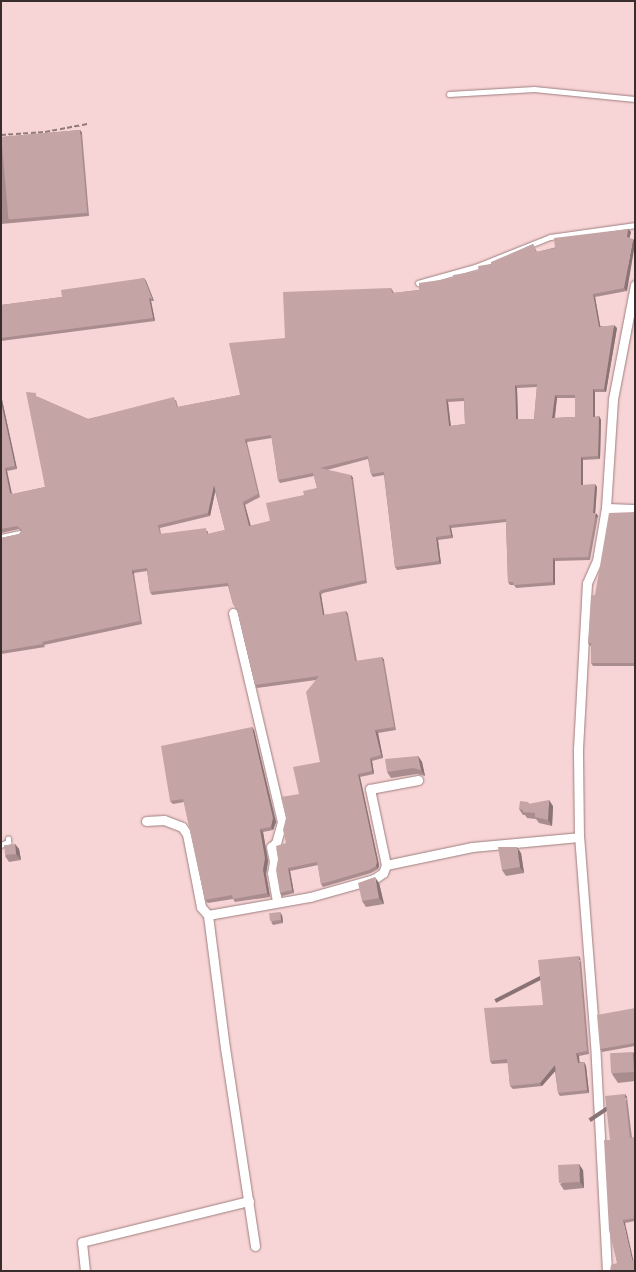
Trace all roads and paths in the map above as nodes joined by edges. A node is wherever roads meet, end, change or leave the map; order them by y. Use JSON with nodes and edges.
{"nodes":[{"id":1,"x":449,"y":94,"type":"dead end"},
{"id":2,"x":635,"y":99,"type":"edge"},
{"id":3,"x":87,"y":124,"type":"dead end"},
{"id":4,"x":1,"y":135,"type":"edge"},
{"id":5,"x":635,"y":225,"type":"edge"},
{"id":6,"x":418,"y":283,"type":"edge"},
{"id":7,"x":635,"y":285,"type":"edge"},
{"id":8,"x":606,"y":508,"type":"junction"},
{"id":9,"x":635,"y":509,"type":"edge"},
{"id":10,"x":20,"y":533,"type":"edge"},
{"id":11,"x":1,"y":537,"type":"edge"},
{"id":12,"x":233,"y":613,"type":"dead end"},
{"id":13,"x":418,"y":780,"type":"dead end"},
{"id":14,"x":146,"y":821,"type":"dead end"},
{"id":15,"x":579,"y":837,"type":"junction"},
{"id":16,"x":8,"y":838,"type":"dead end"},
{"id":17,"x":1,"y":845,"type":"edge"},
{"id":18,"x":386,"y":865,"type":"junction"},
{"id":19,"x":277,"y":902,"type":"junction"},
{"id":20,"x":208,"y":915,"type":"junction"},
{"id":21,"x":248,"y":1200,"type":"junction"},
{"id":22,"x":256,"y":1246,"type":"dead end"},
{"id":23,"x":86,"y":1271,"type":"edge"},
{"id":24,"x":606,"y":1271,"type":"edge"}],
"edges":[{"from":1,"to":2,"type":"lane"},
{"from":3,"to":4,"type":"path"},
{"from":5,"to":6,"type":"lane"},
{"from":7,"to":8,"type":"street"},
{"from":8,"to":9,"type":"street"},
{"from":8,"to":15,"type":"street"},
{"from":10,"to":11,"type":"lane"},
{"from":12,"to":19,"type":"street"},
{"from":13,"to":18,"type":"street"},
{"from":14,"to":20,"type":"street"},
{"from":15,"to":18,"type":"street"},
{"from":15,"to":24,"type":"street"},
{"from":16,"to":17,"type":"lane"},
{"from":18,"to":19,"type":"street"},
{"from":19,"to":20,"type":"street"},
{"from":20,"to":21,"type":"street"},
{"from":21,"to":22,"type":"street"},
{"from":21,"to":23,"type":"street"}]}
